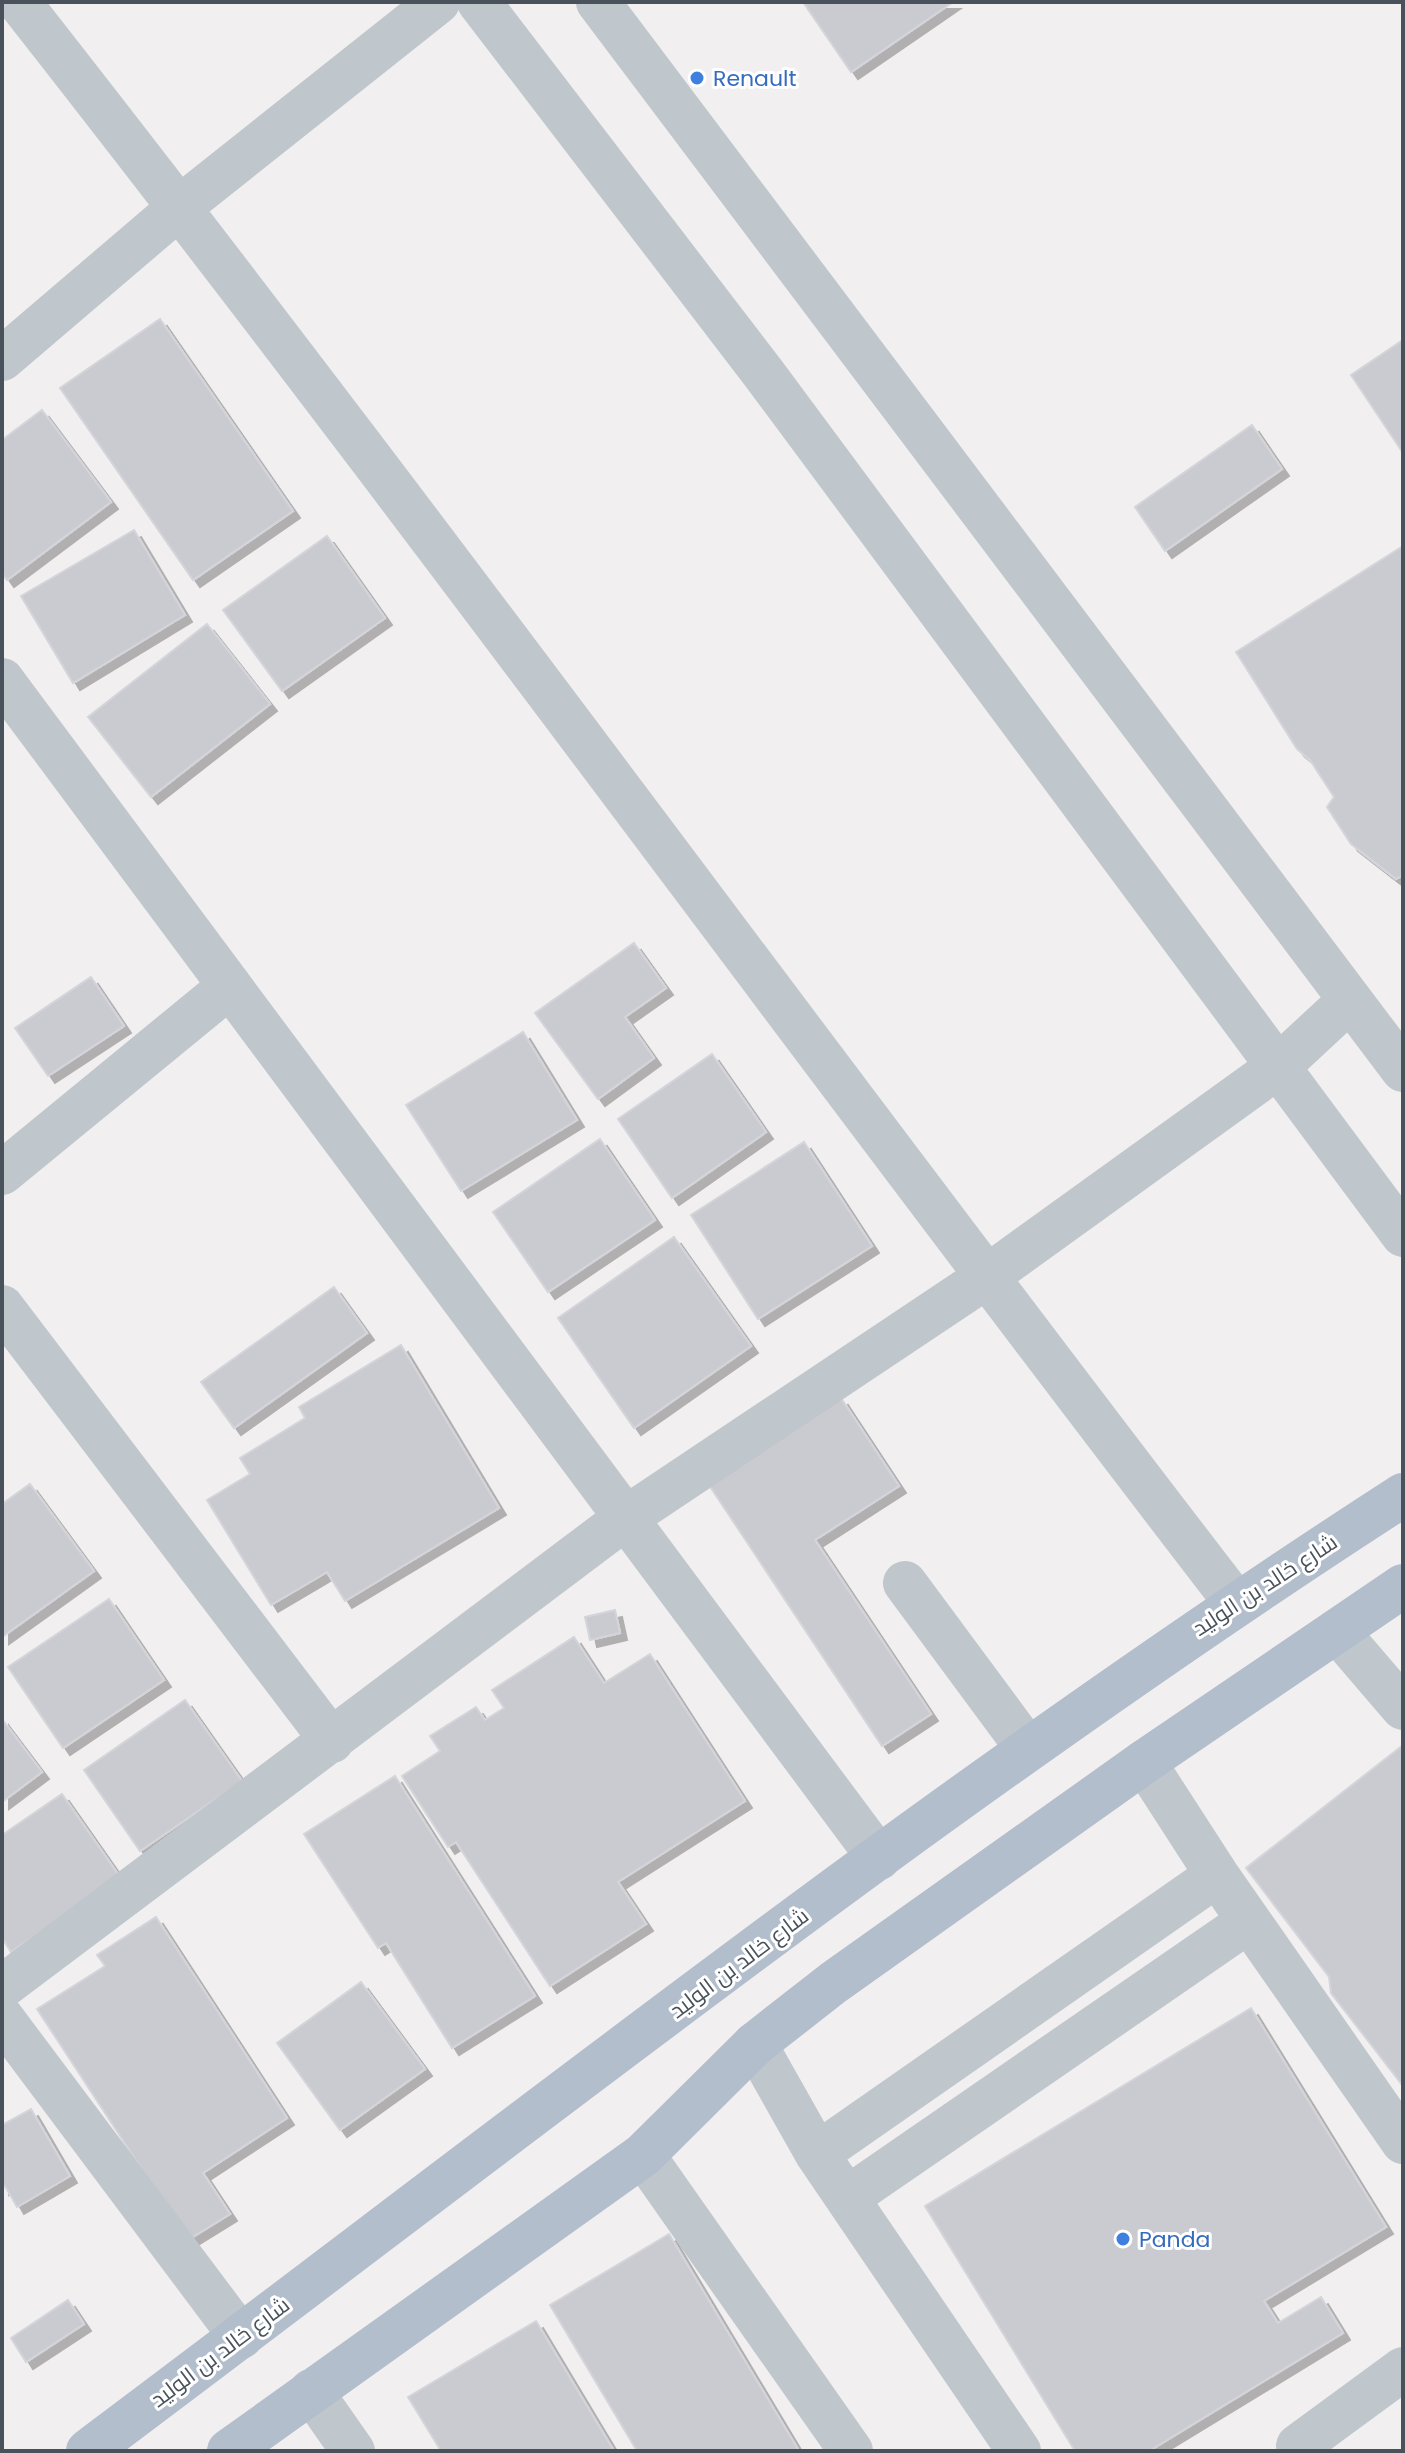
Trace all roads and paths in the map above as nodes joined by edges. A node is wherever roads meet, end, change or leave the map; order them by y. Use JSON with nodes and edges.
{"nodes":[{"id":1,"x":19,"y":2,"type":"edge"},
{"id":2,"x":438,"y":2,"type":"edge"},
{"id":3,"x":479,"y":2,"type":"edge"},
{"id":4,"x":598,"y":2,"type":"edge"},
{"id":5,"x":180,"y":207,"type":"junction"},
{"id":6,"x":2,"y":359,"type":"edge"},
{"id":7,"x":2,"y":680,"type":"edge"},
{"id":8,"x":230,"y":986,"type":"junction"},
{"id":9,"x":1350,"y":1000,"type":"junction"},
{"id":10,"x":1279,"y":1066,"type":"junction"},
{"id":11,"x":1403,"y":1070,"type":"edge"},
{"id":12,"x":2,"y":1173,"type":"edge"},
{"id":13,"x":1403,"y":1235,"type":"edge"},
{"id":14,"x":985,"y":1278,"type":"junction"},
{"id":15,"x":2,"y":1307,"type":"edge"},
{"id":16,"x":1403,"y":1495,"type":"edge"},
{"id":17,"x":627,"y":1517,"type":"junction"},
{"id":18,"x":905,"y":1583,"type":"dead end"},
{"id":19,"x":1403,"y":1586,"type":"edge"},
{"id":20,"x":1236,"y":1603,"type":"junction"},
{"id":21,"x":1337,"y":1631,"type":"junction"},
{"id":22,"x":1403,"y":1708,"type":"edge"},
{"id":23,"x":332,"y":1741,"type":"junction"},
{"id":24,"x":1027,"y":1748,"type":"junction"},
{"id":25,"x":1144,"y":1762,"type":"junction"},
{"id":26,"x":879,"y":1858,"type":"junction"},
{"id":27,"x":1217,"y":1875,"type":"junction"},
{"id":28,"x":1249,"y":1921,"type":"junction"},
{"id":29,"x":2,"y":1987,"type":"edge"},
{"id":30,"x":2,"y":2018,"type":"edge"},
{"id":31,"x":755,"y":2044,"type":"junction"},
{"id":32,"x":1403,"y":2142,"type":"edge"},
{"id":33,"x":817,"y":2154,"type":"junction"},
{"id":34,"x":643,"y":2155,"type":"junction"},
{"id":35,"x":847,"y":2198,"type":"junction"},
{"id":36,"x":241,"y":2337,"type":"junction"},
{"id":37,"x":1403,"y":2369,"type":"edge"},
{"id":38,"x":311,"y":2391,"type":"junction"},
{"id":39,"x":1297,"y":2449,"type":"edge"},
{"id":40,"x":88,"y":2451,"type":"edge"},
{"id":41,"x":229,"y":2451,"type":"edge"},
{"id":42,"x":353,"y":2451,"type":"edge"},
{"id":43,"x":851,"y":2451,"type":"edge"},
{"id":44,"x":1019,"y":2451,"type":"edge"}],
"edges":[{"from":1,"to":5,"type":"street"},
{"from":2,"to":5,"type":"street"},
{"from":3,"to":10,"type":"street"},
{"from":4,"to":9,"type":"street"},
{"from":5,"to":6,"type":"street"},
{"from":5,"to":14,"type":"street"},
{"from":7,"to":8,"type":"street"},
{"from":8,"to":12,"type":"street"},
{"from":8,"to":17,"type":"street"},
{"from":9,"to":10,"type":"street"},
{"from":9,"to":11,"type":"street"},
{"from":10,"to":13,"type":"street"},
{"from":10,"to":14,"type":"street"},
{"from":14,"to":17,"type":"street"},
{"from":14,"to":20,"type":"street"},
{"from":15,"to":23,"type":"street"},
{"from":16,"to":20,"type":"main road","name":"شارع خالد بن الوليد"},
{"from":17,"to":23,"type":"street"},
{"from":17,"to":26,"type":"street"},
{"from":18,"to":24,"type":"street"},
{"from":19,"to":21,"type":"main road"},
{"from":20,"to":24,"type":"main road","name":"شارع خالد بن الوليد"},
{"from":21,"to":22,"type":"street"},
{"from":21,"to":25,"type":"main road"},
{"from":23,"to":29,"type":"street"},
{"from":24,"to":26,"type":"main road","name":"شارع خالد بن الوليد"},
{"from":25,"to":27,"type":"street"},
{"from":25,"to":31,"type":"main road"},
{"from":26,"to":36,"type":"main road","name":"شارع خالد بن الوليد"},
{"from":27,"to":28,"type":"street"},
{"from":27,"to":33,"type":"street"},
{"from":28,"to":32,"type":"street"},
{"from":28,"to":35,"type":"street"},
{"from":30,"to":36,"type":"street"},
{"from":31,"to":33,"type":"street"},
{"from":31,"to":34,"type":"main road"},
{"from":33,"to":35,"type":"street"},
{"from":34,"to":38,"type":"main road"},
{"from":34,"to":43,"type":"street"},
{"from":35,"to":44,"type":"street"},
{"from":36,"to":40,"type":"main road","name":"شارع خالد بن الوليد"},
{"from":37,"to":39,"type":"street"},
{"from":38,"to":41,"type":"main road"},
{"from":38,"to":42,"type":"street"}]}
